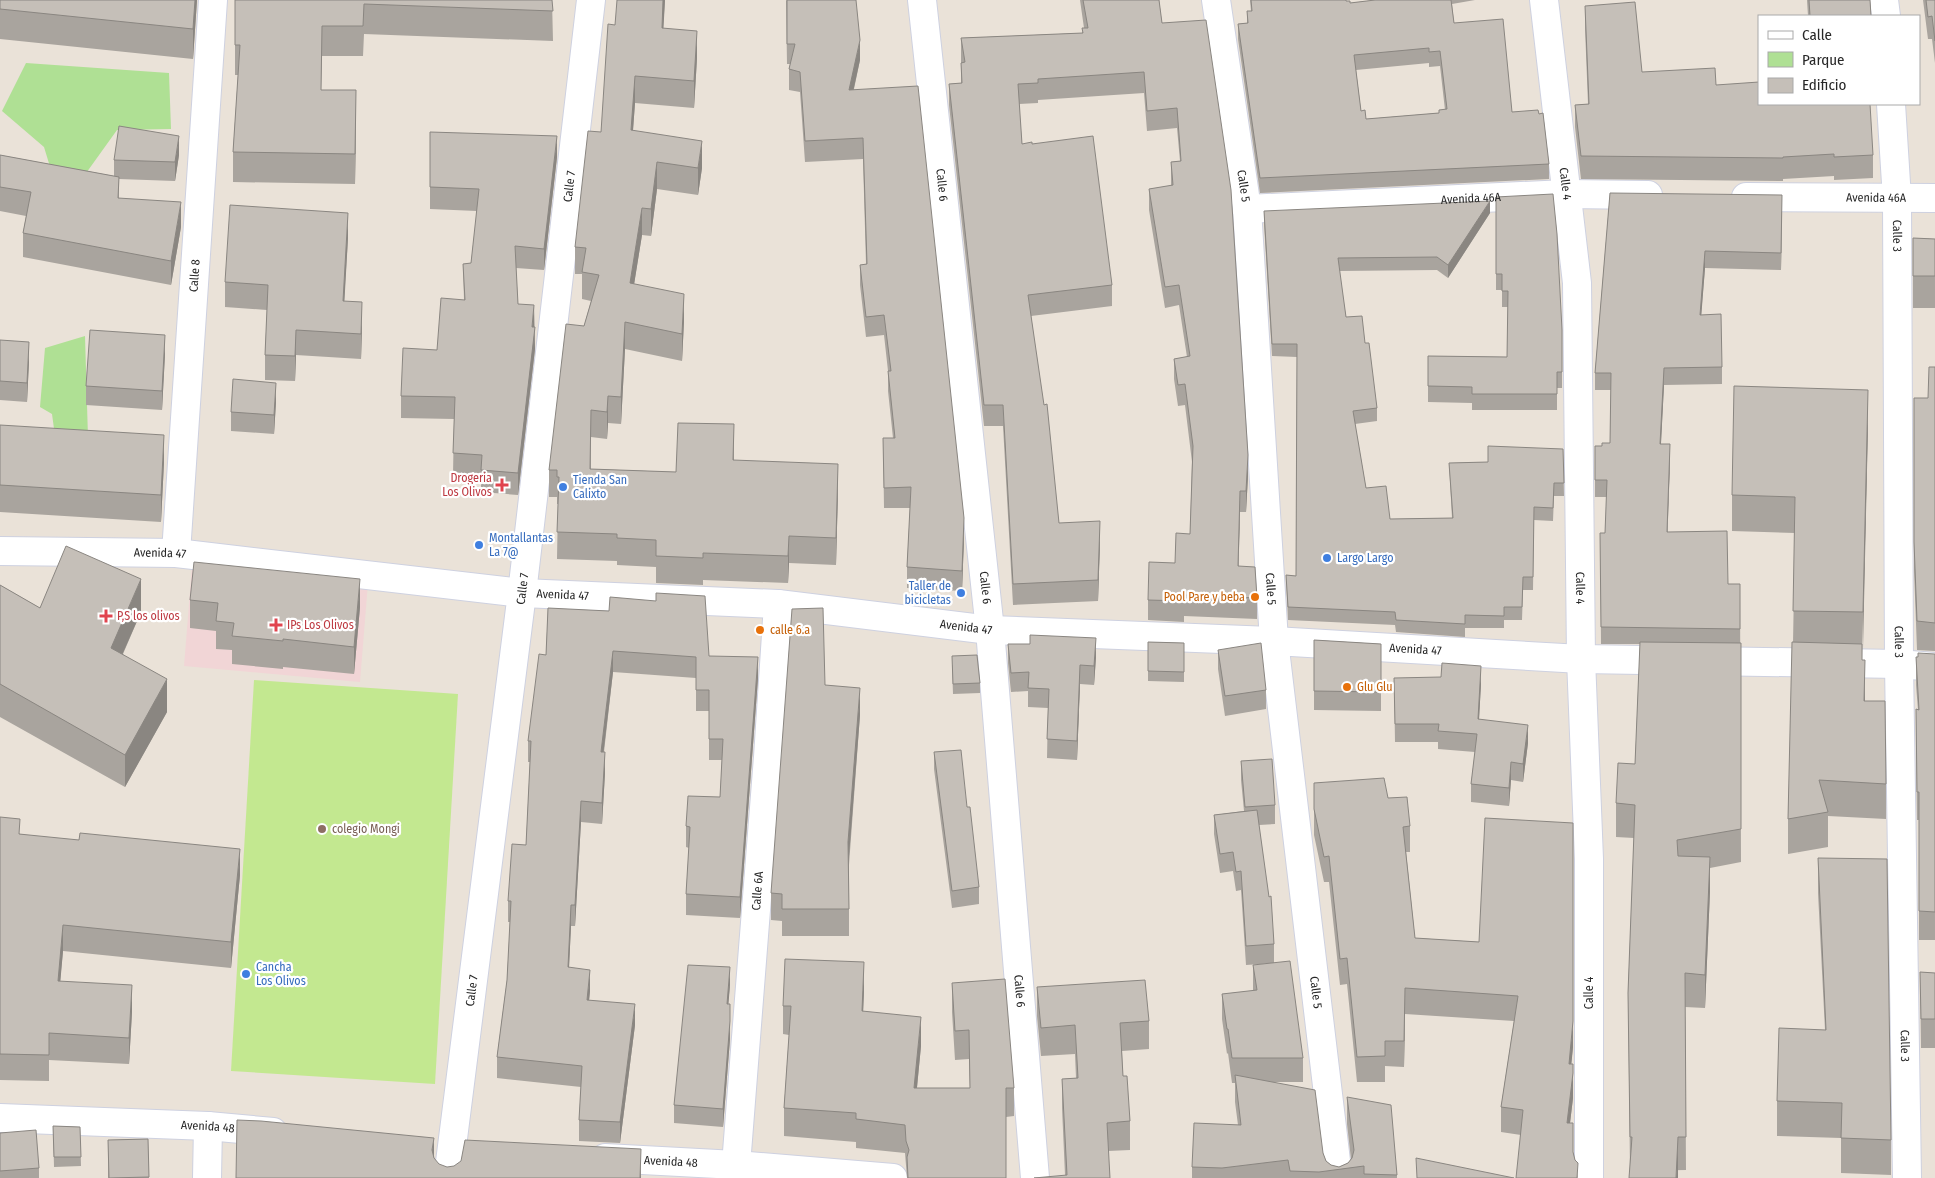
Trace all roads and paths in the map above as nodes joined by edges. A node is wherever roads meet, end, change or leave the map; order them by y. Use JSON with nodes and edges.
{"nodes":[{"id":1,"x":213,"y":0,"type":"edge"},
{"id":2,"x":591,"y":0,"type":"edge"},
{"id":3,"x":922,"y":0,"type":"edge"},
{"id":4,"x":1216,"y":0,"type":"edge"},
{"id":5,"x":1544,"y":0,"type":"edge"},
{"id":6,"x":1884,"y":0,"type":"edge"},
{"id":7,"x":1886,"y":15,"type":"edge"},
{"id":8,"x":1891,"y":105,"type":"edge"},
{"id":9,"x":1566,"y":194,"type":"junction"},
{"id":10,"x":1673,"y":196,"type":"edge"},
{"id":11,"x":1722,"y":196,"type":"edge"},
{"id":12,"x":1935,"y":198,"type":"edge"},
{"id":13,"x":1897,"y":199,"type":"junction"},
{"id":14,"x":1247,"y":209,"type":"junction"},
{"id":15,"x":0,"y":551,"type":"edge"},
{"id":16,"x":176,"y":553,"type":"junction"},
{"id":17,"x":522,"y":593,"type":"junction"},
{"id":18,"x":778,"y":604,"type":"junction"},
{"id":19,"x":990,"y":630,"type":"junction"},
{"id":20,"x":1274,"y":641,"type":"junction"},
{"id":21,"x":1581,"y":659,"type":"junction"},
{"id":22,"x":1899,"y":664,"type":"junction"},
{"id":23,"x":1935,"y":667,"type":"edge"},
{"id":24,"x":0,"y":1118,"type":"edge"},
{"id":25,"x":208,"y":1126,"type":"junction"},
{"id":26,"x":295,"y":1134,"type":"edge"},
{"id":27,"x":441,"y":1149,"type":"junction"},
{"id":28,"x":481,"y":1151,"type":"edge"},
{"id":29,"x":579,"y":1156,"type":"edge"},
{"id":30,"x":737,"y":1171,"type":"edge"},
{"id":31,"x":207,"y":1178,"type":"edge"},
{"id":32,"x":448,"y":1178,"type":"edge"},
{"id":33,"x":893,"y":1178,"type":"edge"},
{"id":34,"x":1035,"y":1178,"type":"edge"},
{"id":35,"x":1338,"y":1178,"type":"edge"},
{"id":36,"x":1588,"y":1178,"type":"edge"},
{"id":37,"x":1907,"y":1178,"type":"edge"}],
"edges":[{"from":1,"to":16,"type":"street","name":"Calle 8"},
{"from":2,"to":17,"type":"street","name":"Calle 7"},
{"from":3,"to":19,"type":"street","name":"Calle 6"},
{"from":4,"to":14,"type":"street","name":"Calle 5"},
{"from":5,"to":9,"type":"street","name":"Calle 4"},
{"from":6,"to":7,"type":"street"},
{"from":8,"to":13,"type":"street","name":"Calle 3"},
{"from":9,"to":10,"type":"street","name":"Avenida 46A"},
{"from":9,"to":14,"type":"street","name":"Avenida 46A"},
{"from":9,"to":21,"type":"street","name":"Calle 4"},
{"from":11,"to":13,"type":"street","name":"Avenida 46A"},
{"from":12,"to":13,"type":"street","name":"Avenida 46A"},
{"from":13,"to":22,"type":"street","name":"Calle 3"},
{"from":14,"to":20,"type":"street","name":"Calle 5"},
{"from":15,"to":16,"type":"street","name":"Avenida 47"},
{"from":16,"to":17,"type":"street","name":"Avenida 47"},
{"from":17,"to":18,"type":"street","name":"Avenida 47"},
{"from":17,"to":27,"type":"street","name":"Calle 7"},
{"from":18,"to":19,"type":"street","name":"Avenida 47"},
{"from":18,"to":30,"type":"street","name":"Calle 6A"},
{"from":19,"to":20,"type":"street","name":"Avenida 47"},
{"from":19,"to":34,"type":"street","name":"Calle 6"},
{"from":20,"to":21,"type":"street","name":"Avenida 47"},
{"from":20,"to":35,"type":"street","name":"Calle 5"},
{"from":21,"to":22,"type":"street","name":"Avenida 47"},
{"from":21,"to":36,"type":"street","name":"Calle 4"},
{"from":22,"to":23,"type":"street","name":"Avenida 47"},
{"from":22,"to":37,"type":"street","name":"Calle 3"},
{"from":24,"to":25,"type":"street","name":"Avenida 48"},
{"from":25,"to":26,"type":"street","name":"Avenida 48"},
{"from":25,"to":31,"type":"street"},
{"from":27,"to":28,"type":"street"},
{"from":27,"to":32,"type":"street","name":"Calle 7"},
{"from":29,"to":30,"type":"street","name":"Avenida 48"},
{"from":30,"to":33,"type":"street","name":"Avenida 48"}]}
